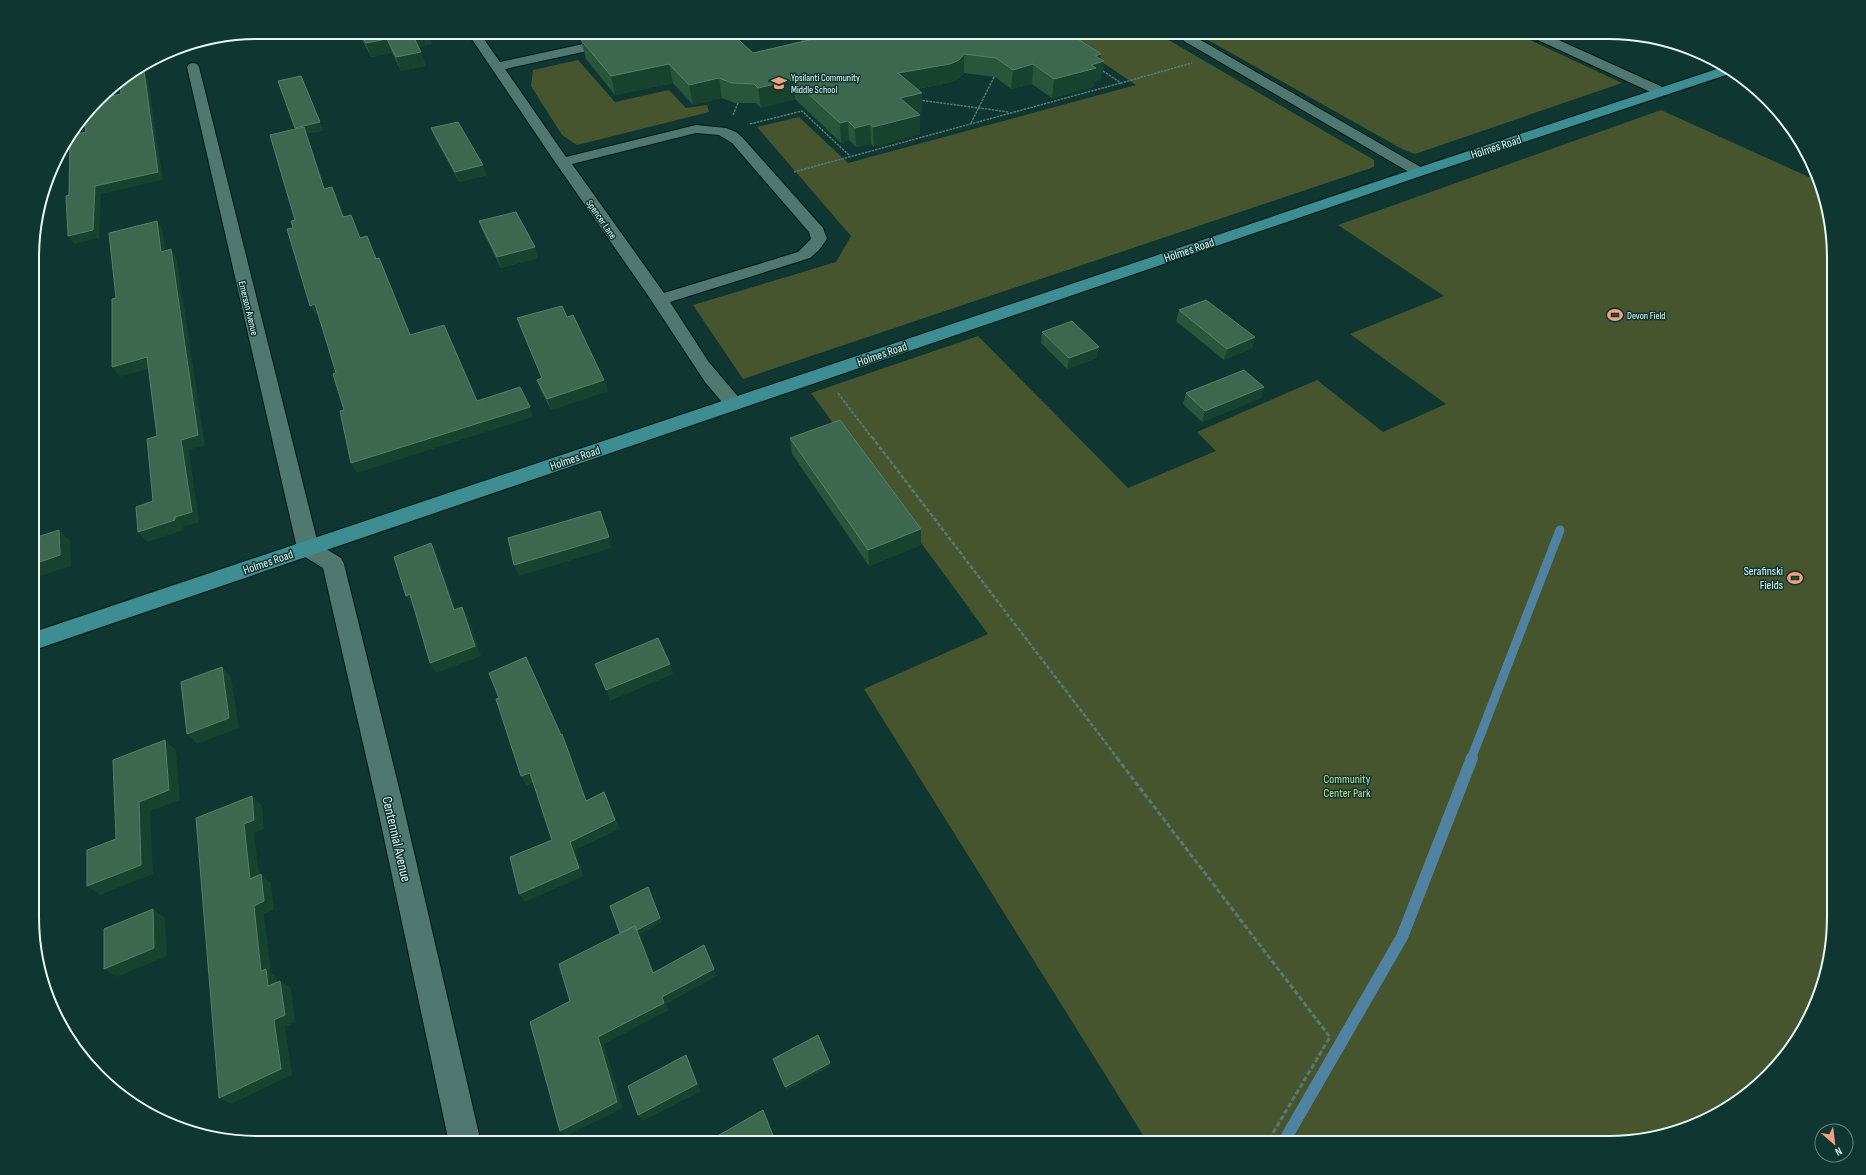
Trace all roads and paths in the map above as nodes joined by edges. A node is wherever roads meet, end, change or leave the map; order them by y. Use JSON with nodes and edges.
{"nodes":[{"id":1,"x":478,"y":39,"type":"edge"},
{"id":2,"x":1190,"y":39,"type":"edge"},
{"id":3,"x":1546,"y":39,"type":"edge"},
{"id":4,"x":620,"y":40,"type":"edge"},
{"id":5,"x":1195,"y":62,"type":"dead end"},
{"id":6,"x":193,"y":67,"type":"dead end"},
{"id":7,"x":497,"y":67,"type":"junction"},
{"id":8,"x":1097,"y":67,"type":"edge"},
{"id":9,"x":1723,"y":72,"type":"edge"},
{"id":10,"x":994,"y":77,"type":"edge"},
{"id":11,"x":1121,"y":82,"type":"junction"},
{"id":12,"x":1662,"y":92,"type":"junction"},
{"id":13,"x":916,"y":100,"type":"edge"},
{"id":14,"x":978,"y":108,"type":"junction"},
{"id":15,"x":1011,"y":112,"type":"junction"},
{"id":16,"x":971,"y":123,"type":"junction"},
{"id":17,"x":746,"y":125,"type":"dead end"},
{"id":18,"x":850,"y":156,"type":"junction"},
{"id":19,"x":562,"y":162,"type":"junction"},
{"id":20,"x":1419,"y":172,"type":"junction"},
{"id":21,"x":787,"y":174,"type":"dead end"},
{"id":22,"x":660,"y":300,"type":"junction"},
{"id":23,"x":838,"y":393,"type":"dead end"},
{"id":24,"x":734,"y":404,"type":"junction"},
{"id":25,"x":308,"y":548,"type":"junction"},
{"id":26,"x":39,"y":639,"type":"edge"},
{"id":27,"x":464,"y":1136,"type":"edge"},
{"id":28,"x":1271,"y":1136,"type":"edge"}],
"edges":[{"from":1,"to":7,"type":"street","name":"Spencer Lane"},
{"from":2,"to":20,"type":"street"},
{"from":3,"to":12,"type":"street"},
{"from":4,"to":7,"type":"street"},
{"from":5,"to":11,"type":"path"},
{"from":6,"to":25,"type":"street","name":"Emerson Avenue"},
{"from":7,"to":19,"type":"street","name":"Spencer Lane"},
{"from":8,"to":11,"type":"path"},
{"from":9,"to":12,"type":"main road","name":"Holmes Road"},
{"from":10,"to":14,"type":"path"},
{"from":11,"to":15,"type":"path"},
{"from":12,"to":20,"type":"main road","name":"Holmes Road"},
{"from":13,"to":14,"type":"path"},
{"from":14,"to":15,"type":"path"},
{"from":14,"to":16,"type":"path"},
{"from":15,"to":16,"type":"path"},
{"from":16,"to":18,"type":"path"},
{"from":17,"to":18,"type":"path"},
{"from":18,"to":21,"type":"path"},
{"from":19,"to":22,"type":"street","name":"Spencer Lane"},
{"from":19,"to":22,"type":"street"},
{"from":20,"to":24,"type":"main road","name":"Holmes Road"},
{"from":22,"to":24,"type":"street","name":"Spencer Lane"},
{"from":23,"to":28,"type":"path"},
{"from":24,"to":25,"type":"main road","name":"Holmes Road"},
{"from":25,"to":26,"type":"main road","name":"Holmes Road"},
{"from":25,"to":27,"type":"street","name":"Centennial Avenue"}]}
